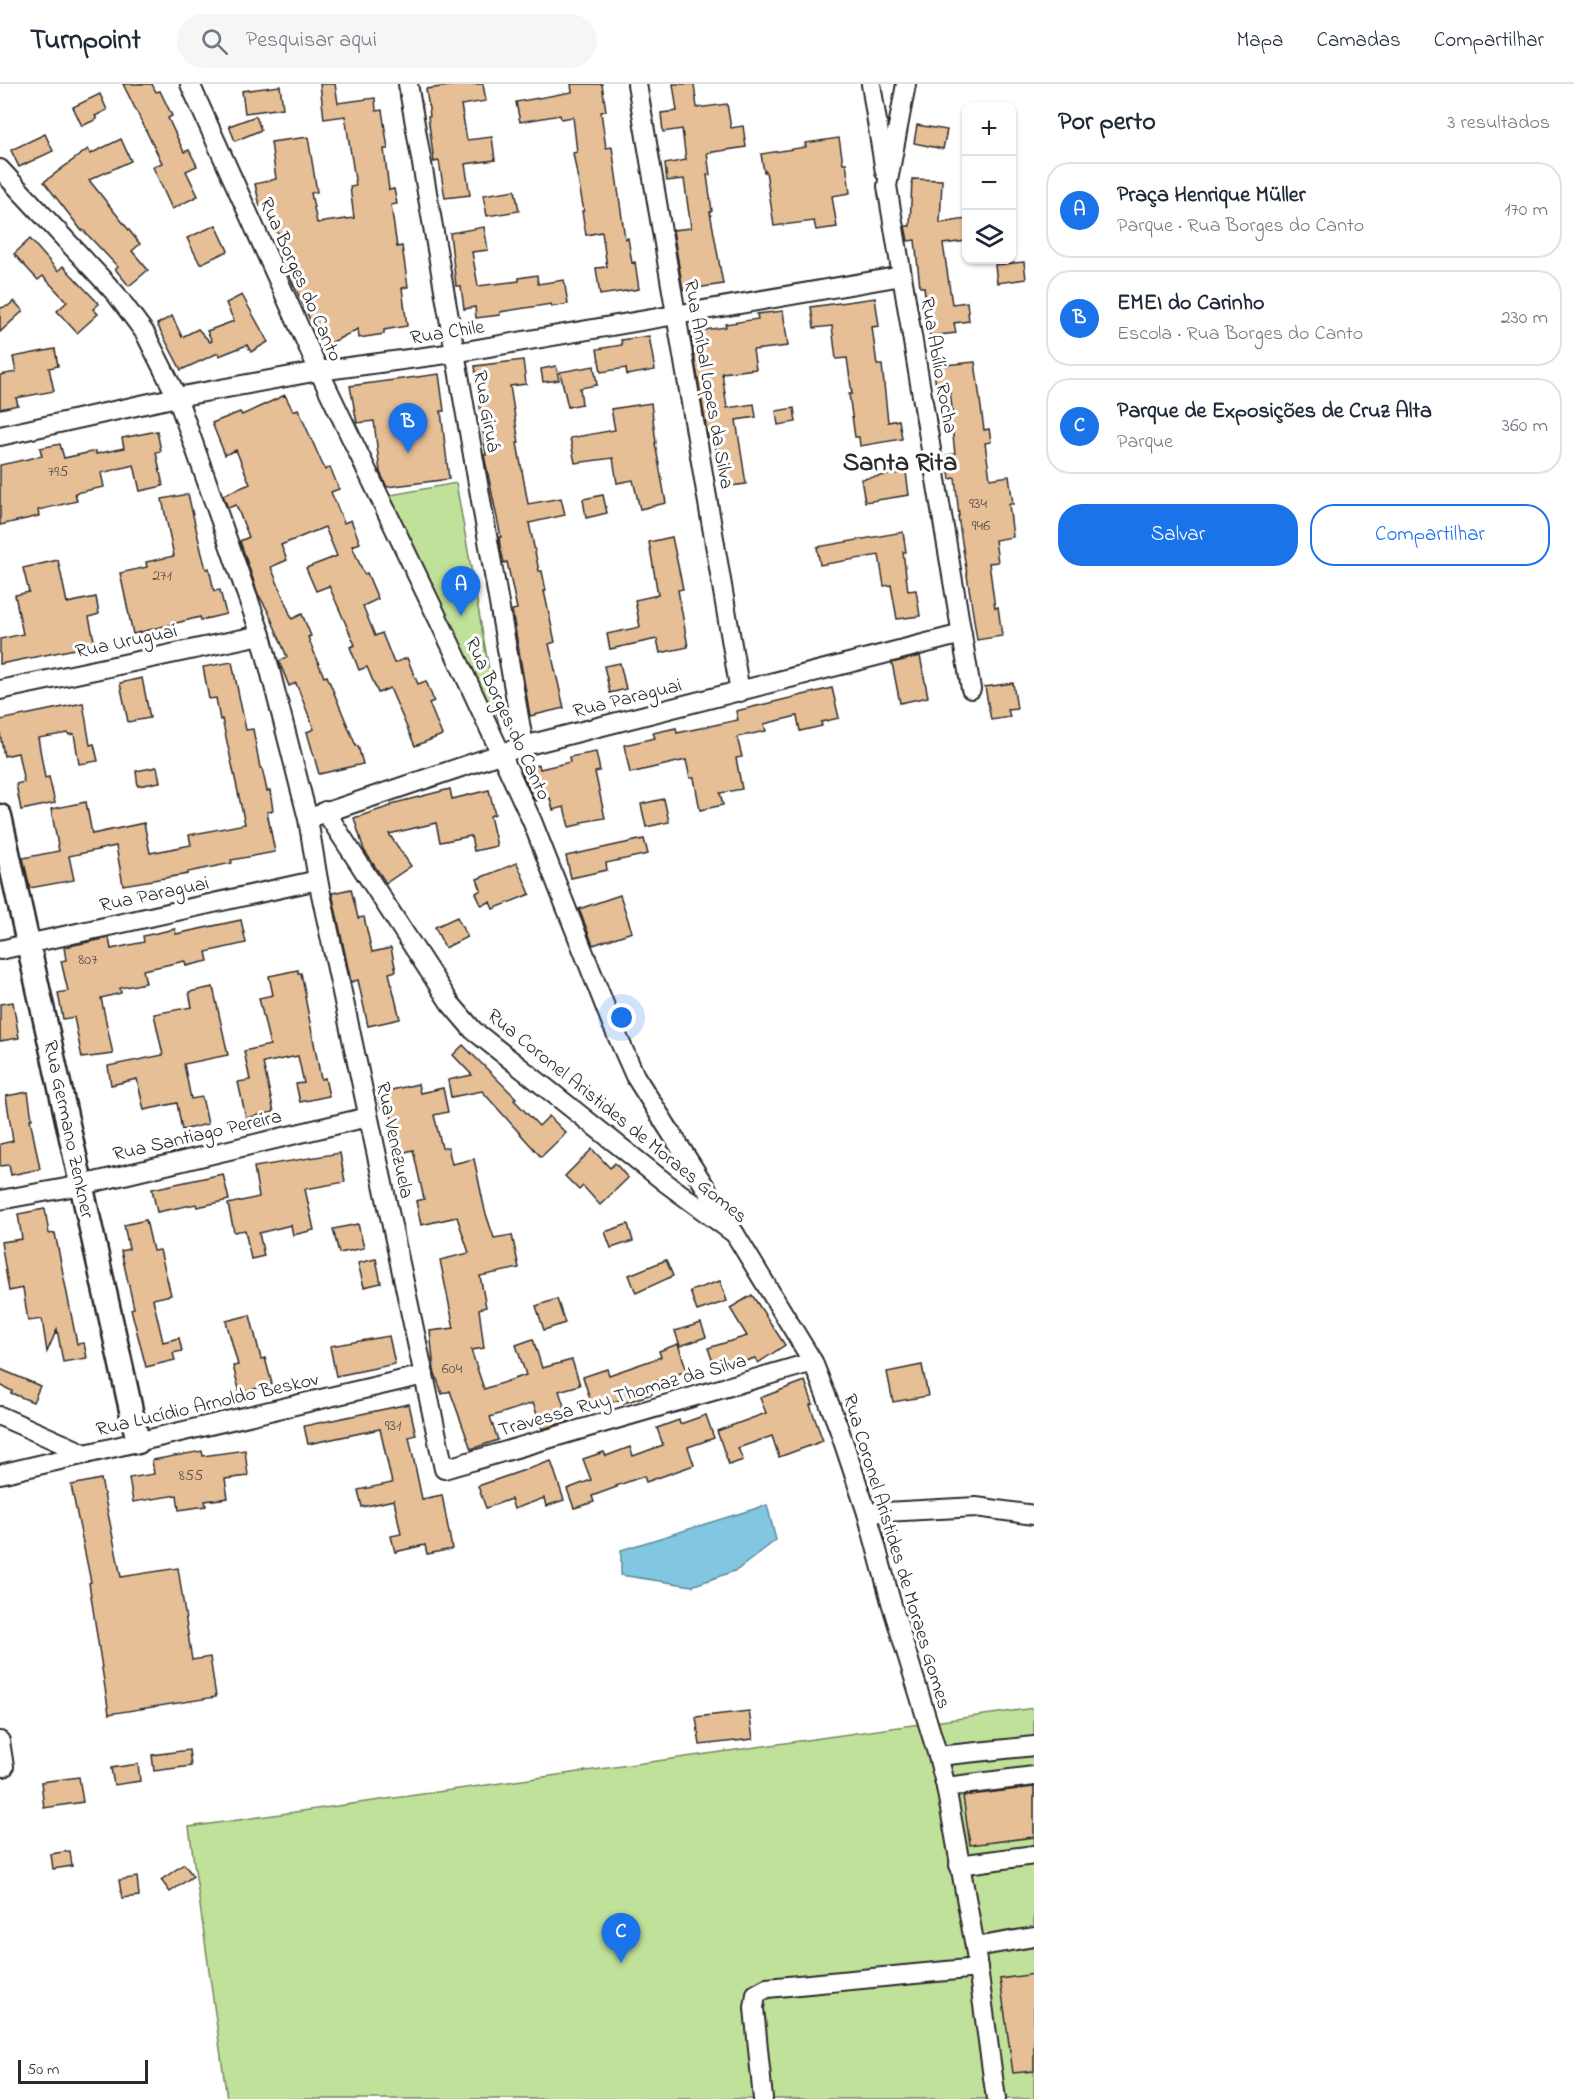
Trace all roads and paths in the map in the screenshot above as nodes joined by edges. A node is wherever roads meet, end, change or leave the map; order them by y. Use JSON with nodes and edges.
{"nodes":[{"id":1,"x":190,"y":84,"type":"edge"},
{"id":2,"x":408,"y":84,"type":"edge"},
{"id":3,"x":637,"y":84,"type":"edge"},
{"id":4,"x":871,"y":84,"type":"edge"},
{"id":5,"x":906,"y":84,"type":"edge"},
{"id":6,"x":2,"y":175,"type":"edge"},
{"id":7,"x":887,"y":186,"type":"junction"},
{"id":8,"x":902,"y":276,"type":"junction"},
{"id":9,"x":676,"y":315,"type":"junction"},
{"id":10,"x":454,"y":353,"type":"junction"},
{"id":11,"x":319,"y":371,"type":"junction"},
{"id":12,"x":177,"y":397,"type":"junction"},
{"id":13,"x":0,"y":436,"type":"edge"},
{"id":14,"x":261,"y":634,"type":"junction"},
{"id":15,"x":962,"y":634,"type":"junction"},
{"id":16,"x":972,"y":689,"type":"dead end"},
{"id":17,"x":0,"y":690,"type":"edge"},
{"id":18,"x":740,"y":692,"type":"junction"},
{"id":19,"x":524,"y":746,"type":"junction"},
{"id":20,"x":501,"y":753,"type":"junction"},
{"id":21,"x":326,"y":812,"type":"junction"},
{"id":22,"x":0,"y":816,"type":"edge"},
{"id":23,"x":308,"y":819,"type":"junction"},
{"id":24,"x":318,"y":880,"type":"junction"},
{"id":25,"x":29,"y":944,"type":"junction"},
{"id":26,"x":0,"y":950,"type":"edge"},
{"id":27,"x":368,"y":1117,"type":"junction"},
{"id":28,"x":82,"y":1185,"type":"junction"},
{"id":29,"x":0,"y":1200,"type":"edge"},
{"id":30,"x":735,"y":1234,"type":"junction"},
{"id":31,"x":813,"y":1362,"type":"junction"},
{"id":32,"x":424,"y":1375,"type":"junction"},
{"id":33,"x":0,"y":1416,"type":"edge"},
{"id":34,"x":138,"y":1442,"type":"junction"},
{"id":35,"x":86,"y":1454,"type":"junction"},
{"id":36,"x":444,"y":1469,"type":"joint"},
{"id":37,"x":0,"y":1474,"type":"edge"},
{"id":38,"x":867,"y":1513,"type":"junction"},
{"id":39,"x":1034,"y":1515,"type":"edge"},
{"id":40,"x":0,"y":1741,"type":"edge"},
{"id":41,"x":1034,"y":1746,"type":"edge"},
{"id":42,"x":938,"y":1756,"type":"junction"},
{"id":43,"x":4,"y":1767,"type":"dead end"},
{"id":44,"x":1034,"y":1776,"type":"edge"},
{"id":45,"x":946,"y":1787,"type":"junction"},
{"id":46,"x":1034,"y":1855,"type":"edge"},
{"id":47,"x":959,"y":1865,"type":"junction"},
{"id":48,"x":1034,"y":1937,"type":"edge"},
{"id":49,"x":975,"y":1947,"type":"junction"},
{"id":50,"x":978,"y":1968,"type":"junction"},
{"id":51,"x":763,"y":2099,"type":"edge"},
{"id":52,"x":996,"y":2099,"type":"edge"}],
"edges":[{"from":1,"to":11,"type":"street","name":"Rua Borges do Canto"},
{"from":2,"to":10,"type":"street","name":"Rua Giruá"},
{"from":3,"to":9,"type":"street","name":"Rua Aníbal Lopes da Silva"},
{"from":4,"to":7,"type":"street"},
{"from":5,"to":7,"type":"street","name":"Rua Abílio Rocha"},
{"from":6,"to":12,"type":"street"},
{"from":7,"to":8,"type":"street","name":"Rua Abílio Rocha"},
{"from":8,"to":9,"type":"street","name":"Rua Chile"},
{"from":8,"to":15,"type":"street","name":"Rua Abílio Rocha"},
{"from":9,"to":10,"type":"street","name":"Rua Chile"},
{"from":9,"to":18,"type":"street","name":"Rua Aníbal Lopes da Silva"},
{"from":10,"to":11,"type":"street","name":"Rua Chile"},
{"from":10,"to":19,"type":"street","name":"Rua Giruá"},
{"from":11,"to":12,"type":"street","name":"Rua Chile"},
{"from":11,"to":20,"type":"street","name":"Rua Borges do Canto"},
{"from":12,"to":13,"type":"street","name":"Rua Chile"},
{"from":12,"to":14,"type":"street"},
{"from":14,"to":17,"type":"street","name":"Rua Uruguai"},
{"from":14,"to":23,"type":"street"},
{"from":15,"to":16,"type":"street","name":"Rua Abílio Rocha"},
{"from":15,"to":18,"type":"street","name":"Rua Paraguai"},
{"from":18,"to":19,"type":"street","name":"Rua Paraguai"},
{"from":19,"to":20,"type":"street","name":"Rua Paraguai"},
{"from":20,"to":21,"type":"street","name":"Rua Paraguai"},
{"from":20,"to":30,"type":"street","name":"Rua Borges do Canto"},
{"from":21,"to":23,"type":"street","name":"Rua Paraguai"},
{"from":21,"to":30,"type":"street","name":"Rua Coronel Aristides de Moraes Gomes"},
{"from":22,"to":25,"type":"street","name":"Rua Germano Zenkner"},
{"from":23,"to":24,"type":"street","name":"Rua Venezuela"},
{"from":24,"to":25,"type":"street","name":"Rua Paraguai"},
{"from":24,"to":27,"type":"street","name":"Rua Venezuela"},
{"from":25,"to":26,"type":"street","name":"Rua Paraguai"},
{"from":25,"to":28,"type":"street","name":"Rua Germano Zenkner"},
{"from":27,"to":28,"type":"street","name":"Rua Santiago Pereira"},
{"from":27,"to":32,"type":"street","name":"Rua Venezuela"},
{"from":28,"to":29,"type":"street","name":"Rua Santiago Pereira"},
{"from":28,"to":34,"type":"street","name":"Rua Germano Zenkner"},
{"from":30,"to":31,"type":"street","name":"Rua Coronel Aristides de Moraes Gomes"},
{"from":31,"to":36,"type":"street","name":"Travessa Ruy Thomaz da Silva"},
{"from":31,"to":38,"type":"street","name":"Rua Coronel Aristides de Moraes Gomes"},
{"from":32,"to":34,"type":"street","name":"Rua Lucídio Arnoldo Beskov"},
{"from":32,"to":36,"type":"street","name":"Rua Venezuela"},
{"from":33,"to":35,"type":"street"},
{"from":34,"to":35,"type":"street","name":"Rua Lucídio Arnoldo Beskov"},
{"from":35,"to":37,"type":"street","name":"Rua Lucídio Arnoldo Beskov"},
{"from":38,"to":39,"type":"street"},
{"from":38,"to":42,"type":"street","name":"Rua Coronel Aristides de Moraes Gomes"},
{"from":40,"to":43,"type":"street"},
{"from":41,"to":42,"type":"street"},
{"from":42,"to":45,"type":"street","name":"Rua Coronel Aristides de Moraes Gomes"},
{"from":44,"to":45,"type":"street"},
{"from":45,"to":47,"type":"street","name":"Rua Coronel Aristides de Moraes Gomes"},
{"from":46,"to":47,"type":"street"},
{"from":47,"to":49,"type":"street","name":"Rua Coronel Aristides de Moraes Gomes"},
{"from":48,"to":49,"type":"street"},
{"from":49,"to":50,"type":"street","name":"Rua Coronel Aristides de Moraes Gomes"},
{"from":50,"to":51,"type":"street"},
{"from":50,"to":52,"type":"street","name":"Rua Coronel Aristides de Moraes Gomes"}]}
